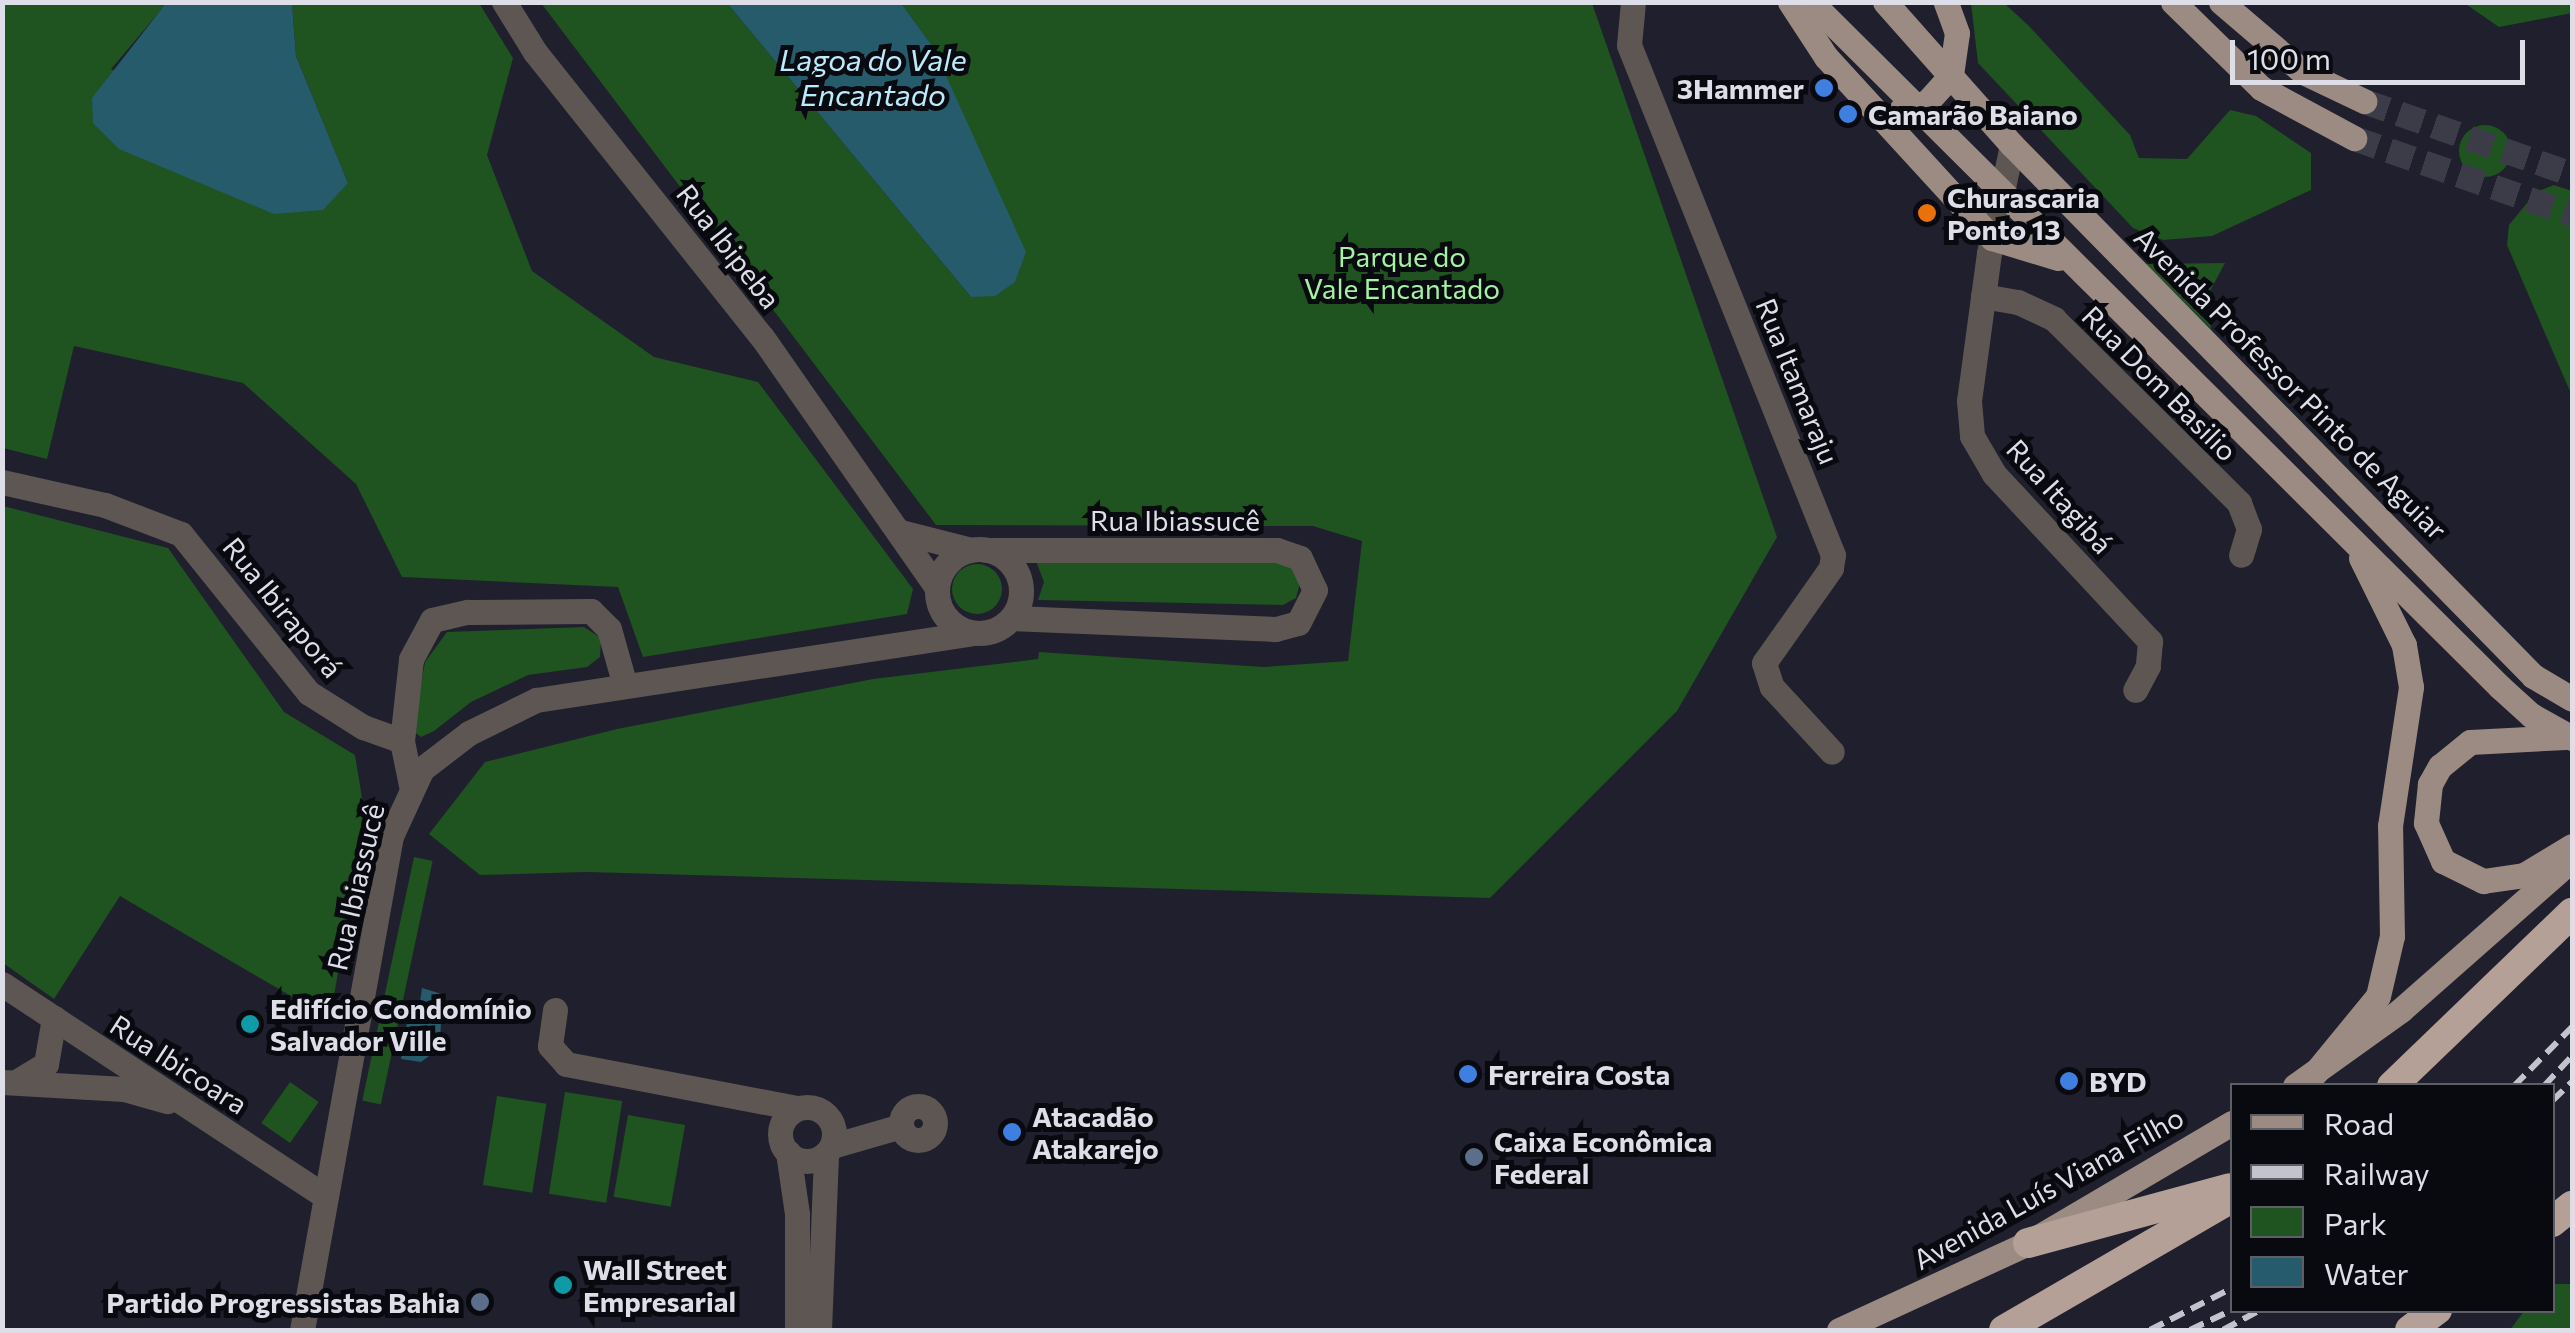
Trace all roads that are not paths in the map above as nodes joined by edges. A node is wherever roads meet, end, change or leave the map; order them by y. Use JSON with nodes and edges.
{"nodes":[{"id":1,"x":504,"y":2,"type":"edge"},
{"id":2,"x":1634,"y":2,"type":"edge"},
{"id":3,"x":1790,"y":2,"type":"edge"},
{"id":4,"x":1811,"y":2,"type":"edge"},
{"id":5,"x":1885,"y":2,"type":"edge"},
{"id":6,"x":1946,"y":2,"type":"edge"},
{"id":7,"x":2173,"y":2,"type":"edge"},
{"id":8,"x":2221,"y":2,"type":"edge"},
{"id":9,"x":1951,"y":75,"type":"junction"},
{"id":10,"x":2364,"y":101,"type":"tunnel mouth"},
{"id":11,"x":1867,"y":104,"type":"junction"},
{"id":12,"x":1913,"y":108,"type":"junction"},
{"id":13,"x":2354,"y":138,"type":"tunnel mouth"},
{"id":14,"x":2012,"y":144,"type":"junction"},
{"id":15,"x":2002,"y":193,"type":"junction"},
{"id":16,"x":1992,"y":238,"type":"junction"},
{"id":17,"x":2077,"y":267,"type":"junction"},
{"id":18,"x":1983,"y":296,"type":"junction"},
{"id":19,"x":2,"y":482,"type":"edge"},
{"id":20,"x":901,"y":532,"type":"junction"},
{"id":21,"x":2352,"y":540,"type":"junction"},
{"id":22,"x":978,"y":550,"type":"junction"},
{"id":23,"x":2241,"y":555,"type":"dead end"},
{"id":24,"x":940,"y":600,"type":"junction"},
{"id":25,"x":1012,"y":618,"type":"junction"},
{"id":26,"x":972,"y":633,"type":"junction"},
{"id":27,"x":890,"y":641,"type":"junction"},
{"id":28,"x":624,"y":682,"type":"junction"},
{"id":29,"x":2135,"y":690,"type":"dead end"},
{"id":30,"x":2572,"y":699,"type":"edge"},
{"id":31,"x":2569,"y":738,"type":"edge"},
{"id":32,"x":402,"y":742,"type":"junction"},
{"id":33,"x":1832,"y":752,"type":"dead end"},
{"id":34,"x":411,"y":785,"type":"junction"},
{"id":35,"x":2572,"y":846,"type":"edge"},
{"id":36,"x":2572,"y":859,"type":"edge"},
{"id":37,"x":2572,"y":913,"type":"edge"},
{"id":38,"x":2,"y":984,"type":"edge"},
{"id":39,"x":555,"y":1010,"type":"dead end"},
{"id":40,"x":54,"y":1018,"type":"junction"},
{"id":41,"x":2305,"y":1079,"type":"edge"},
{"id":42,"x":9,"y":1082,"type":"edge"},
{"id":43,"x":2395,"y":1083,"type":"edge"},
{"id":44,"x":751,"y":1103,"type":"junction"},
{"id":45,"x":797,"y":1108,"type":"junction"},
{"id":46,"x":196,"y":1110,"type":"junction"},
{"id":47,"x":830,"y":1119,"type":"junction"},
{"id":48,"x":2230,"y":1124,"type":"edge"},
{"id":49,"x":901,"y":1126,"type":"dead end"},
{"id":50,"x":864,"y":1132,"type":"junction"},
{"id":51,"x":784,"y":1144,"type":"junction"},
{"id":52,"x":829,"y":1150,"type":"junction"},
{"id":53,"x":2230,"y":1188,"type":"edge"},
{"id":54,"x":322,"y":1195,"type":"junction"},
{"id":55,"x":2230,"y":1199,"type":"edge"},
{"id":56,"x":2028,"y":1243,"type":"junction"},
{"id":57,"x":2433,"y":1313,"type":"edge"},
{"id":58,"x":302,"y":1330,"type":"edge"},
{"id":59,"x":797,"y":1330,"type":"edge"},
{"id":60,"x":819,"y":1330,"type":"edge"},
{"id":61,"x":1839,"y":1330,"type":"edge"},
{"id":62,"x":2004,"y":1330,"type":"edge"},
{"id":63,"x":2410,"y":1330,"type":"edge"}],
"edges":[{"from":1,"to":20,"type":"street","name":"Rua Ibipeba"},
{"from":2,"to":33,"type":"street","name":"Rua Itamaraju"},
{"from":3,"to":11,"type":"main road"},
{"from":4,"to":12,"type":"main road"},
{"from":5,"to":9,"type":"main road","name":"Avenida Professor Pinto de Aguiar"},
{"from":6,"to":9,"type":"main road"},
{"from":7,"to":13,"type":"main road"},
{"from":8,"to":10,"type":"main road"},
{"from":9,"to":12,"type":"main road"},
{"from":9,"to":14,"type":"main road","name":"Avenida Professor Pinto de Aguiar"},
{"from":11,"to":12,"type":"main road"},
{"from":11,"to":16,"type":"main road"},
{"from":12,"to":15,"type":"main road"},
{"from":14,"to":15,"type":"street","name":"Rua Itagibá"},
{"from":14,"to":30,"type":"main road","name":"Avenida Professor Pinto de Aguiar"},
{"from":15,"to":16,"type":"street","name":"Rua Itagibá"},
{"from":15,"to":17,"type":"main road"},
{"from":16,"to":17,"type":"main road"},
{"from":16,"to":18,"type":"street","name":"Rua Itagibá"},
{"from":17,"to":21,"type":"main road"},
{"from":18,"to":23,"type":"street","name":"Rua Dom Basilio"},
{"from":18,"to":29,"type":"street","name":"Rua Itagibá"},
{"from":19,"to":32,"type":"street","name":"Rua Ibiraporá"},
{"from":20,"to":22,"type":"street"},
{"from":20,"to":24,"type":"street","name":"Rua Ibipeba"},
{"from":21,"to":31,"type":"main road"},
{"from":21,"to":41,"type":"main road"},
{"from":22,"to":24,"type":"street"},
{"from":22,"to":25,"type":"street"},
{"from":22,"to":25,"type":"street","name":"Rua Ibiassucê"},
{"from":24,"to":26,"type":"street"},
{"from":24,"to":27,"type":"street","name":"Rua Ibiassucê"},
{"from":25,"to":26,"type":"street"},
{"from":26,"to":27,"type":"street","name":"Rua Ibiassucê"},
{"from":27,"to":28,"type":"street","name":"Rua Ibiassucê"},
{"from":28,"to":32,"type":"street"},
{"from":28,"to":34,"type":"street","name":"Rua Ibiassucê"},
{"from":31,"to":35,"type":"main road"},
{"from":32,"to":34,"type":"street"},
{"from":34,"to":54,"type":"street","name":"Rua Ibiassucê"},
{"from":36,"to":41,"type":"main road"},
{"from":37,"to":43,"type":"highway"},
{"from":38,"to":40,"type":"street","name":"Rua Ibicoara"},
{"from":39,"to":44,"type":"street"},
{"from":40,"to":42,"type":"street"},
{"from":40,"to":46,"type":"street","name":"Rua Ibicoara"},
{"from":42,"to":46,"type":"street"},
{"from":44,"to":45,"type":"street"},
{"from":44,"to":51,"type":"street"},
{"from":45,"to":47,"type":"street"},
{"from":45,"to":51,"type":"street"},
{"from":46,"to":54,"type":"street","name":"Rua Ibicoara"},
{"from":47,"to":50,"type":"street"},
{"from":47,"to":52,"type":"street"},
{"from":48,"to":56,"type":"main road","name":"Avenida Luís Viana Filho"},
{"from":49,"to":50,"type":"street"},
{"from":50,"to":52,"type":"street"},
{"from":51,"to":52,"type":"street"},
{"from":51,"to":59,"type":"street"},
{"from":52,"to":60,"type":"street"},
{"from":53,"to":56,"type":"highway"},
{"from":54,"to":58,"type":"street","name":"Rua Ibiassucê"},
{"from":55,"to":62,"type":"highway"},
{"from":56,"to":61,"type":"main road","name":"Avenida Luís Viana Filho"},
{"from":57,"to":63,"type":"highway"}]}
